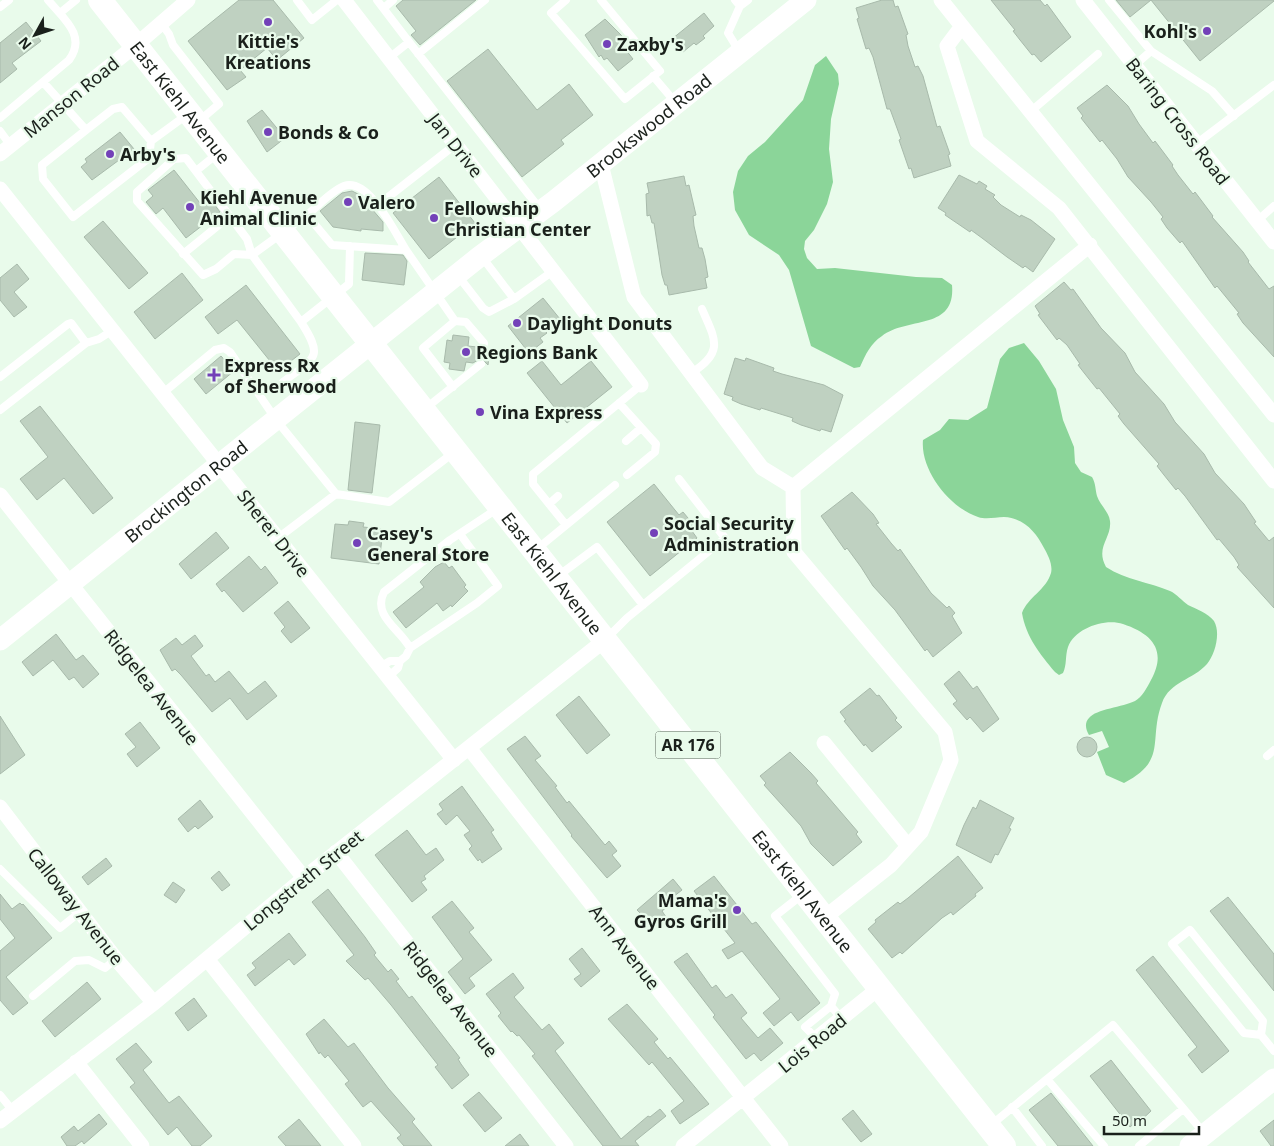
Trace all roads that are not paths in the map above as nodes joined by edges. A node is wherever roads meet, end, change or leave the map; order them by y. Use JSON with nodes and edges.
{"nodes":[{"id":1,"x":10,"y":0,"type":"edge"},
{"id":2,"x":48,"y":0,"type":"edge"},
{"id":3,"x":76,"y":0,"type":"edge"},
{"id":4,"x":100,"y":0,"type":"edge"},
{"id":5,"x":188,"y":0,"type":"edge"},
{"id":6,"x":297,"y":0,"type":"edge"},
{"id":7,"x":337,"y":0,"type":"edge"},
{"id":8,"x":344,"y":0,"type":"edge"},
{"id":9,"x":378,"y":0,"type":"edge"},
{"id":10,"x":393,"y":0,"type":"edge"},
{"id":11,"x":485,"y":0,"type":"edge"},
{"id":12,"x":566,"y":0,"type":"edge"},
{"id":13,"x":601,"y":0,"type":"edge"},
{"id":14,"x":748,"y":0,"type":"edge"},
{"id":15,"x":806,"y":0,"type":"edge"},
{"id":16,"x":941,"y":0,"type":"edge"},
{"id":17,"x":1083,"y":0,"type":"edge"},
{"id":18,"x":1109,"y":0,"type":"edge"},
{"id":19,"x":738,"y":3,"type":"edge"},
{"id":20,"x":0,"y":7,"type":"edge"},
{"id":21,"x":384,"y":8,"type":"junction"},
{"id":22,"x":60,"y":13,"type":"junction"},
{"id":23,"x":161,"y":24,"type":"junction"},
{"id":24,"x":962,"y":26,"type":"junction"},
{"id":25,"x":409,"y":42,"type":"junction"},
{"id":26,"x":136,"y":45,"type":"junction"},
{"id":27,"x":1151,"y":51,"type":"junction"},
{"id":28,"x":740,"y":53,"type":"junction"},
{"id":29,"x":418,"y":54,"type":"junction"},
{"id":30,"x":1098,"y":54,"type":"dead end"},
{"id":31,"x":389,"y":58,"type":"junction"},
{"id":32,"x":1134,"y":66,"type":"junction"},
{"id":33,"x":653,"y":76,"type":"junction"},
{"id":34,"x":43,"y":82,"type":"junction"},
{"id":35,"x":1274,"y":85,"type":"edge"},
{"id":36,"x":676,"y":104,"type":"junction"},
{"id":37,"x":62,"y":105,"type":"junction"},
{"id":38,"x":1030,"y":112,"type":"junction"},
{"id":39,"x":1234,"y":116,"type":"junction"},
{"id":40,"x":0,"y":118,"type":"edge"},
{"id":41,"x":194,"y":118,"type":"junction"},
{"id":42,"x":86,"y":130,"type":"junction"},
{"id":43,"x":0,"y":131,"type":"edge"},
{"id":44,"x":151,"y":141,"type":"junction"},
{"id":45,"x":456,"y":144,"type":"junction"},
{"id":46,"x":1196,"y":144,"type":"junction"},
{"id":47,"x":6,"y":150,"type":"edge"},
{"id":48,"x":220,"y":151,"type":"junction"},
{"id":49,"x":601,"y":164,"type":"junction"},
{"id":50,"x":196,"y":171,"type":"junction"},
{"id":51,"x":0,"y":188,"type":"edge"},
{"id":52,"x":378,"y":205,"type":"junction"},
{"id":53,"x":1274,"y":206,"type":"edge"},
{"id":54,"x":541,"y":211,"type":"junction"},
{"id":55,"x":306,"y":215,"type":"junction"},
{"id":56,"x":230,"y":216,"type":"junction"},
{"id":57,"x":1257,"y":221,"type":"junction"},
{"id":58,"x":520,"y":227,"type":"junction"},
{"id":59,"x":284,"y":232,"type":"junction"},
{"id":60,"x":1274,"y":242,"type":"edge"},
{"id":61,"x":1090,"y":245,"type":"junction"},
{"id":62,"x":350,"y":246,"type":"junction"},
{"id":63,"x":406,"y":250,"type":"junction"},
{"id":64,"x":183,"y":254,"type":"junction"},
{"id":65,"x":252,"y":256,"type":"junction"},
{"id":66,"x":481,"y":256,"type":"junction"},
{"id":67,"x":554,"y":270,"type":"junction"},
{"id":68,"x":457,"y":275,"type":"junction"},
{"id":69,"x":436,"y":293,"type":"junction"},
{"id":70,"x":335,"y":296,"type":"junction"},
{"id":71,"x":514,"y":299,"type":"junction"},
{"id":72,"x":702,"y":308,"type":"dead end"},
{"id":73,"x":455,"y":321,"type":"junction"},
{"id":74,"x":301,"y":322,"type":"junction"},
{"id":75,"x":113,"y":330,"type":"junction"},
{"id":76,"x":86,"y":343,"type":"junction"},
{"id":77,"x":373,"y":344,"type":"junction"},
{"id":78,"x":483,"y":348,"type":"dead end"},
{"id":79,"x":481,"y":364,"type":"dead end"},
{"id":80,"x":691,"y":373,"type":"junction"},
{"id":81,"x":0,"y":377,"type":"edge"},
{"id":82,"x":283,"y":382,"type":"dead end"},
{"id":83,"x":641,"y":385,"type":"joint"},
{"id":84,"x":453,"y":387,"type":"junction"},
{"id":85,"x":163,"y":393,"type":"junction"},
{"id":86,"x":619,"y":403,"type":"junction"},
{"id":87,"x":0,"y":410,"type":"edge"},
{"id":88,"x":425,"y":410,"type":"junction"},
{"id":89,"x":1274,"y":415,"type":"edge"},
{"id":90,"x":277,"y":421,"type":"junction"},
{"id":91,"x":641,"y":428,"type":"junction"},
{"id":92,"x":626,"y":441,"type":"dead end"},
{"id":93,"x":457,"y":450,"type":"junction"},
{"id":94,"x":220,"y":466,"type":"junction"},
{"id":95,"x":627,"y":475,"type":"dead end"},
{"id":96,"x":679,"y":478,"type":"dead end"},
{"id":97,"x":1274,"y":481,"type":"edge"},
{"id":98,"x":615,"y":485,"type":"dead end"},
{"id":99,"x":793,"y":487,"type":"junction"},
{"id":100,"x":336,"y":494,"type":"junction"},
{"id":101,"x":0,"y":495,"type":"edge"},
{"id":102,"x":558,"y":496,"type":"dead end"},
{"id":103,"x":549,"y":504,"type":"junction"},
{"id":104,"x":500,"y":506,"type":"junction"},
{"id":105,"x":566,"y":525,"type":"junction"},
{"id":106,"x":460,"y":534,"type":"junction"},
{"id":107,"x":278,"y":538,"type":"junction"},
{"id":108,"x":535,"y":550,"type":"junction"},
{"id":109,"x":556,"y":577,"type":"junction"},
{"id":110,"x":71,"y":585,"type":"junction"},
{"id":111,"x":643,"y":606,"type":"junction"},
{"id":112,"x":0,"y":640,"type":"edge"},
{"id":113,"x":605,"y":640,"type":"junction"},
{"id":114,"x":410,"y":648,"type":"junction"},
{"id":115,"x":400,"y":661,"type":"junction"},
{"id":116,"x":384,"y":672,"type":"junction"},
{"id":117,"x":824,"y":742,"type":"dead end"},
{"id":118,"x":469,"y":748,"type":"junction"},
{"id":119,"x":1274,"y":750,"type":"edge"},
{"id":120,"x":1266,"y":756,"type":"dead end"},
{"id":121,"x":454,"y":760,"type":"junction"},
{"id":122,"x":0,"y":807,"type":"edge"},
{"id":123,"x":908,"y":846,"type":"junction"},
{"id":124,"x":336,"y":852,"type":"junction"},
{"id":125,"x":0,"y":869,"type":"edge"},
{"id":126,"x":304,"y":878,"type":"junction"},
{"id":127,"x":804,"y":892,"type":"junction"},
{"id":128,"x":80,"y":912,"type":"junction"},
{"id":129,"x":824,"y":918,"type":"junction"},
{"id":130,"x":116,"y":959,"type":"junction"},
{"id":131,"x":207,"y":959,"type":"junction"},
{"id":132,"x":880,"y":988,"type":"junction"},
{"id":133,"x":33,"y":996,"type":"dead end"},
{"id":134,"x":154,"y":1003,"type":"junction"},
{"id":135,"x":831,"y":1006,"type":"junction"},
{"id":136,"x":842,"y":1019,"type":"junction"},
{"id":137,"x":1261,"y":1036,"type":"junction"},
{"id":138,"x":816,"y":1039,"type":"junction"},
{"id":139,"x":1274,"y":1051,"type":"edge"},
{"id":140,"x":76,"y":1062,"type":"junction"},
{"id":141,"x":1047,"y":1079,"type":"junction"},
{"id":142,"x":1274,"y":1079,"type":"edge"},
{"id":143,"x":0,"y":1095,"type":"edge"},
{"id":144,"x":744,"y":1099,"type":"junction"},
{"id":145,"x":1012,"y":1107,"type":"junction"},
{"id":146,"x":1184,"y":1108,"type":"junction"},
{"id":147,"x":13,"y":1111,"type":"junction"},
{"id":148,"x":0,"y":1121,"type":"edge"},
{"id":149,"x":989,"y":1127,"type":"junction"},
{"id":150,"x":1198,"y":1140,"type":"edge"},
{"id":151,"x":142,"y":1146,"type":"edge"},
{"id":152,"x":354,"y":1146,"type":"edge"},
{"id":153,"x":566,"y":1146,"type":"edge"},
{"id":154,"x":683,"y":1146,"type":"edge"},
{"id":155,"x":781,"y":1146,"type":"edge"},
{"id":156,"x":1004,"y":1146,"type":"edge"},
{"id":157,"x":1042,"y":1146,"type":"edge"},
{"id":158,"x":1104,"y":1146,"type":"edge"},
{"id":159,"x":1139,"y":1146,"type":"edge"}],
"edges":[{"from":1,"to":20,"type":"lane"},
{"from":2,"to":22,"type":"lane"},
{"from":3,"to":22,"type":"lane"},
{"from":4,"to":26,"type":"main road","name":"East Kiehl Avenue","number":"AR 176"},
{"from":5,"to":23,"type":"street","name":"Manson Road"},
{"from":6,"to":7,"type":"lane"},
{"from":8,"to":31,"type":"street","name":"Jan Drive"},
{"from":9,"to":21,"type":"lane"},
{"from":10,"to":21,"type":"lane"},
{"from":11,"to":29,"type":"lane"},
{"from":12,"to":33,"type":"lane"},
{"from":13,"to":33,"type":"lane"},
{"from":14,"to":19,"type":"lane"},
{"from":15,"to":28,"type":"main road","name":"Brookswood Road"},
{"from":16,"to":24,"type":"street"},
{"from":17,"to":32,"type":"street","name":"Baring Cross Road"},
{"from":18,"to":27,"type":"lane"},
{"from":19,"to":28,"type":"lane"},
{"from":21,"to":25,"type":"lane"},
{"from":22,"to":34,"type":"lane"},
{"from":23,"to":26,"type":"street","name":"Manson Road"},
{"from":23,"to":41,"type":"lane"},
{"from":24,"to":38,"type":"street"},
{"from":24,"to":61,"type":"street"},
{"from":25,"to":29,"type":"lane"},
{"from":25,"to":31,"type":"lane"},
{"from":26,"to":37,"type":"street","name":"Manson Road"},
{"from":26,"to":41,"type":"main road","name":"East Kiehl Avenue","number":"AR 176"},
{"from":27,"to":32,"type":"lane"},
{"from":27,"to":39,"type":"lane"},
{"from":28,"to":36,"type":"main road","name":"Brookswood Road"},
{"from":29,"to":54,"type":"lane"},
{"from":30,"to":38,"type":"lane"},
{"from":31,"to":45,"type":"street","name":"Jan Drive"},
{"from":32,"to":46,"type":"street","name":"Baring Cross Road"},
{"from":33,"to":36,"type":"lane"},
{"from":34,"to":37,"type":"lane"},
{"from":34,"to":40,"type":"lane"},
{"from":35,"to":39,"type":"lane"},
{"from":36,"to":49,"type":"main road","name":"Brookswood Road"},
{"from":37,"to":42,"type":"lane"},
{"from":37,"to":47,"type":"street","name":"Manson Road"},
{"from":38,"to":89,"type":"street"},
{"from":39,"to":46,"type":"lane"},
{"from":41,"to":44,"type":"lane"},
{"from":41,"to":48,"type":"main road","name":"East Kiehl Avenue","number":"AR 176"},
{"from":42,"to":44,"type":"lane"},
{"from":42,"to":44,"type":"lane"},
{"from":43,"to":47,"type":"lane"},
{"from":45,"to":52,"type":"lane"},
{"from":45,"to":58,"type":"street","name":"Jan Drive"},
{"from":46,"to":57,"type":"street","name":"Baring Cross Road"},
{"from":48,"to":50,"type":"lane"},
{"from":48,"to":59,"type":"main road","name":"East Kiehl Avenue","number":"AR 176"},
{"from":49,"to":54,"type":"main road","name":"Brookswood Road"},
{"from":49,"to":80,"type":"street"},
{"from":50,"to":56,"type":"lane"},
{"from":50,"to":64,"type":"lane"},
{"from":51,"to":75,"type":"street","name":"Sherer Drive"},
{"from":52,"to":55,"type":"lane"},
{"from":52,"to":63,"type":"lane"},
{"from":53,"to":57,"type":"lane"},
{"from":54,"to":58,"type":"main road","name":"Brookswood Road"},
{"from":55,"to":59,"type":"lane"},
{"from":55,"to":62,"type":"lane"},
{"from":56,"to":64,"type":"lane"},
{"from":56,"to":65,"type":"lane"},
{"from":57,"to":60,"type":"street","name":"Baring Cross Road"},
{"from":58,"to":66,"type":"main road","name":"Brookswood Road"},
{"from":58,"to":67,"type":"street","name":"Jan Drive"},
{"from":59,"to":65,"type":"lane"},
{"from":59,"to":70,"type":"main road","name":"East Kiehl Avenue","number":"AR 176"},
{"from":61,"to":97,"type":"street"},
{"from":61,"to":99,"type":"street"},
{"from":62,"to":63,"type":"lane"},
{"from":62,"to":70,"type":"lane"},
{"from":63,"to":69,"type":"lane"},
{"from":64,"to":65,"type":"lane"},
{"from":65,"to":74,"type":"lane"},
{"from":66,"to":68,"type":"main road","name":"Brookswood Road"},
{"from":66,"to":71,"type":"lane"},
{"from":67,"to":71,"type":"lane"},
{"from":67,"to":83,"type":"street","name":"Jan Drive"},
{"from":68,"to":69,"type":"main road","name":"Brookswood Road"},
{"from":68,"to":71,"type":"lane"},
{"from":69,"to":73,"type":"lane"},
{"from":69,"to":77,"type":"main road","name":"Brookswood Road"},
{"from":70,"to":74,"type":"lane"},
{"from":70,"to":77,"type":"main road","name":"East Kiehl Avenue","number":"AR 176"},
{"from":72,"to":80,"type":"lane"},
{"from":73,"to":78,"type":"lane"},
{"from":73,"to":84,"type":"lane"},
{"from":74,"to":82,"type":"lane"},
{"from":75,"to":76,"type":"lane"},
{"from":75,"to":85,"type":"street","name":"Sherer Drive"},
{"from":76,"to":81,"type":"lane"},
{"from":76,"to":87,"type":"lane"},
{"from":77,"to":88,"type":"main road","name":"East Kiehl Avenue","number":"AR 176"},
{"from":77,"to":90,"type":"main road","name":"Brockington Road"},
{"from":79,"to":84,"type":"lane"},
{"from":80,"to":99,"type":"street"},
{"from":83,"to":86,"type":"lane"},
{"from":84,"to":88,"type":"lane"},
{"from":85,"to":90,"type":"lane"},
{"from":85,"to":94,"type":"street","name":"Sherer Drive"},
{"from":86,"to":91,"type":"lane"},
{"from":86,"to":103,"type":"lane"},
{"from":88,"to":93,"type":"main road","name":"East Kiehl Avenue","number":"AR 176"},
{"from":90,"to":94,"type":"main road","name":"Brockington Road"},
{"from":90,"to":100,"type":"lane"},
{"from":91,"to":92,"type":"lane"},
{"from":91,"to":95,"type":"lane"},
{"from":93,"to":100,"type":"lane"},
{"from":93,"to":104,"type":"main road","name":"East Kiehl Avenue","number":"AR 176"},
{"from":94,"to":107,"type":"street","name":"Sherer Drive"},
{"from":94,"to":110,"type":"main road","name":"Brockington Road"},
{"from":96,"to":111,"type":"lane"},
{"from":98,"to":105,"type":"lane"},
{"from":99,"to":123,"type":"street"},
{"from":100,"to":107,"type":"lane"},
{"from":101,"to":110,"type":"street","name":"Ridgelea Avenue"},
{"from":102,"to":103,"type":"lane"},
{"from":103,"to":105,"type":"lane"},
{"from":104,"to":106,"type":"lane"},
{"from":104,"to":108,"type":"main road","name":"East Kiehl Avenue","number":"AR 176"},
{"from":105,"to":108,"type":"lane"},
{"from":106,"to":114,"type":"lane"},
{"from":106,"to":114,"type":"lane"},
{"from":107,"to":116,"type":"street","name":"Sherer Drive"},
{"from":108,"to":109,"type":"main road","name":"East Kiehl Avenue","number":"AR 176"},
{"from":109,"to":111,"type":"lane"},
{"from":109,"to":113,"type":"main road","name":"East Kiehl Avenue","number":"AR 176"},
{"from":110,"to":112,"type":"main road","name":"Brockington Road"},
{"from":110,"to":126,"type":"street","name":"Ridgelea Avenue"},
{"from":111,"to":113,"type":"lane"},
{"from":113,"to":118,"type":"street","name":"Longstreth Street"},
{"from":113,"to":127,"type":"main road","name":"East Kiehl Avenue","number":"AR 176"},
{"from":114,"to":115,"type":"lane"},
{"from":115,"to":116,"type":"lane"},
{"from":115,"to":116,"type":"lane"},
{"from":116,"to":121,"type":"street","name":"Sherer Drive"},
{"from":117,"to":123,"type":"street"},
{"from":118,"to":121,"type":"street","name":"Longstreth Street"},
{"from":118,"to":144,"type":"street","name":"Ann Avenue"},
{"from":119,"to":120,"type":"lane"},
{"from":121,"to":124,"type":"street","name":"Longstreth Street"},
{"from":122,"to":128,"type":"street","name":"Calloway Avenue"},
{"from":123,"to":129,"type":"street"},
{"from":124,"to":126,"type":"street","name":"Longstreth Street"},
{"from":124,"to":153,"type":"street","name":"Ridgelea Avenue"},
{"from":125,"to":128,"type":"lane"},
{"from":126,"to":131,"type":"street","name":"Longstreth Street"},
{"from":127,"to":129,"type":"main road","name":"East Kiehl Avenue","number":"AR 176"},
{"from":127,"to":135,"type":"lane"},
{"from":128,"to":130,"type":"street","name":"Calloway Avenue"},
{"from":129,"to":132,"type":"main road","name":"East Kiehl Avenue","number":"AR 176"},
{"from":130,"to":133,"type":"lane"},
{"from":130,"to":134,"type":"street","name":"Calloway Avenue"},
{"from":131,"to":134,"type":"street","name":"Longstreth Street"},
{"from":131,"to":152,"type":"street"},
{"from":132,"to":136,"type":"street","name":"Lois Road"},
{"from":132,"to":149,"type":"main road","name":"East Kiehl Avenue","number":"AR 176"},
{"from":134,"to":140,"type":"street","name":"Longstreth Street"},
{"from":135,"to":136,"type":"lane"},
{"from":135,"to":138,"type":"lane"},
{"from":136,"to":138,"type":"street","name":"Lois Road"},
{"from":137,"to":137,"type":"lane"},
{"from":137,"to":139,"type":"lane"},
{"from":138,"to":144,"type":"street","name":"Lois Road"},
{"from":140,"to":147,"type":"street","name":"Longstreth Street"},
{"from":140,"to":151,"type":"street"},
{"from":141,"to":145,"type":"lane"},
{"from":141,"to":146,"type":"lane"},
{"from":141,"to":158,"type":"lane"},
{"from":142,"to":150,"type":"main road"},
{"from":143,"to":147,"type":"lane"},
{"from":144,"to":154,"type":"street","name":"Lois Road"},
{"from":144,"to":155,"type":"street","name":"Ann Avenue"},
{"from":145,"to":149,"type":"lane"},
{"from":145,"to":157,"type":"lane"},
{"from":146,"to":150,"type":"lane"},
{"from":146,"to":159,"type":"lane"},
{"from":147,"to":148,"type":"street","name":"Longstreth Street"},
{"from":149,"to":156,"type":"main road","name":"East Kiehl Avenue","number":"AR 176"}]}
